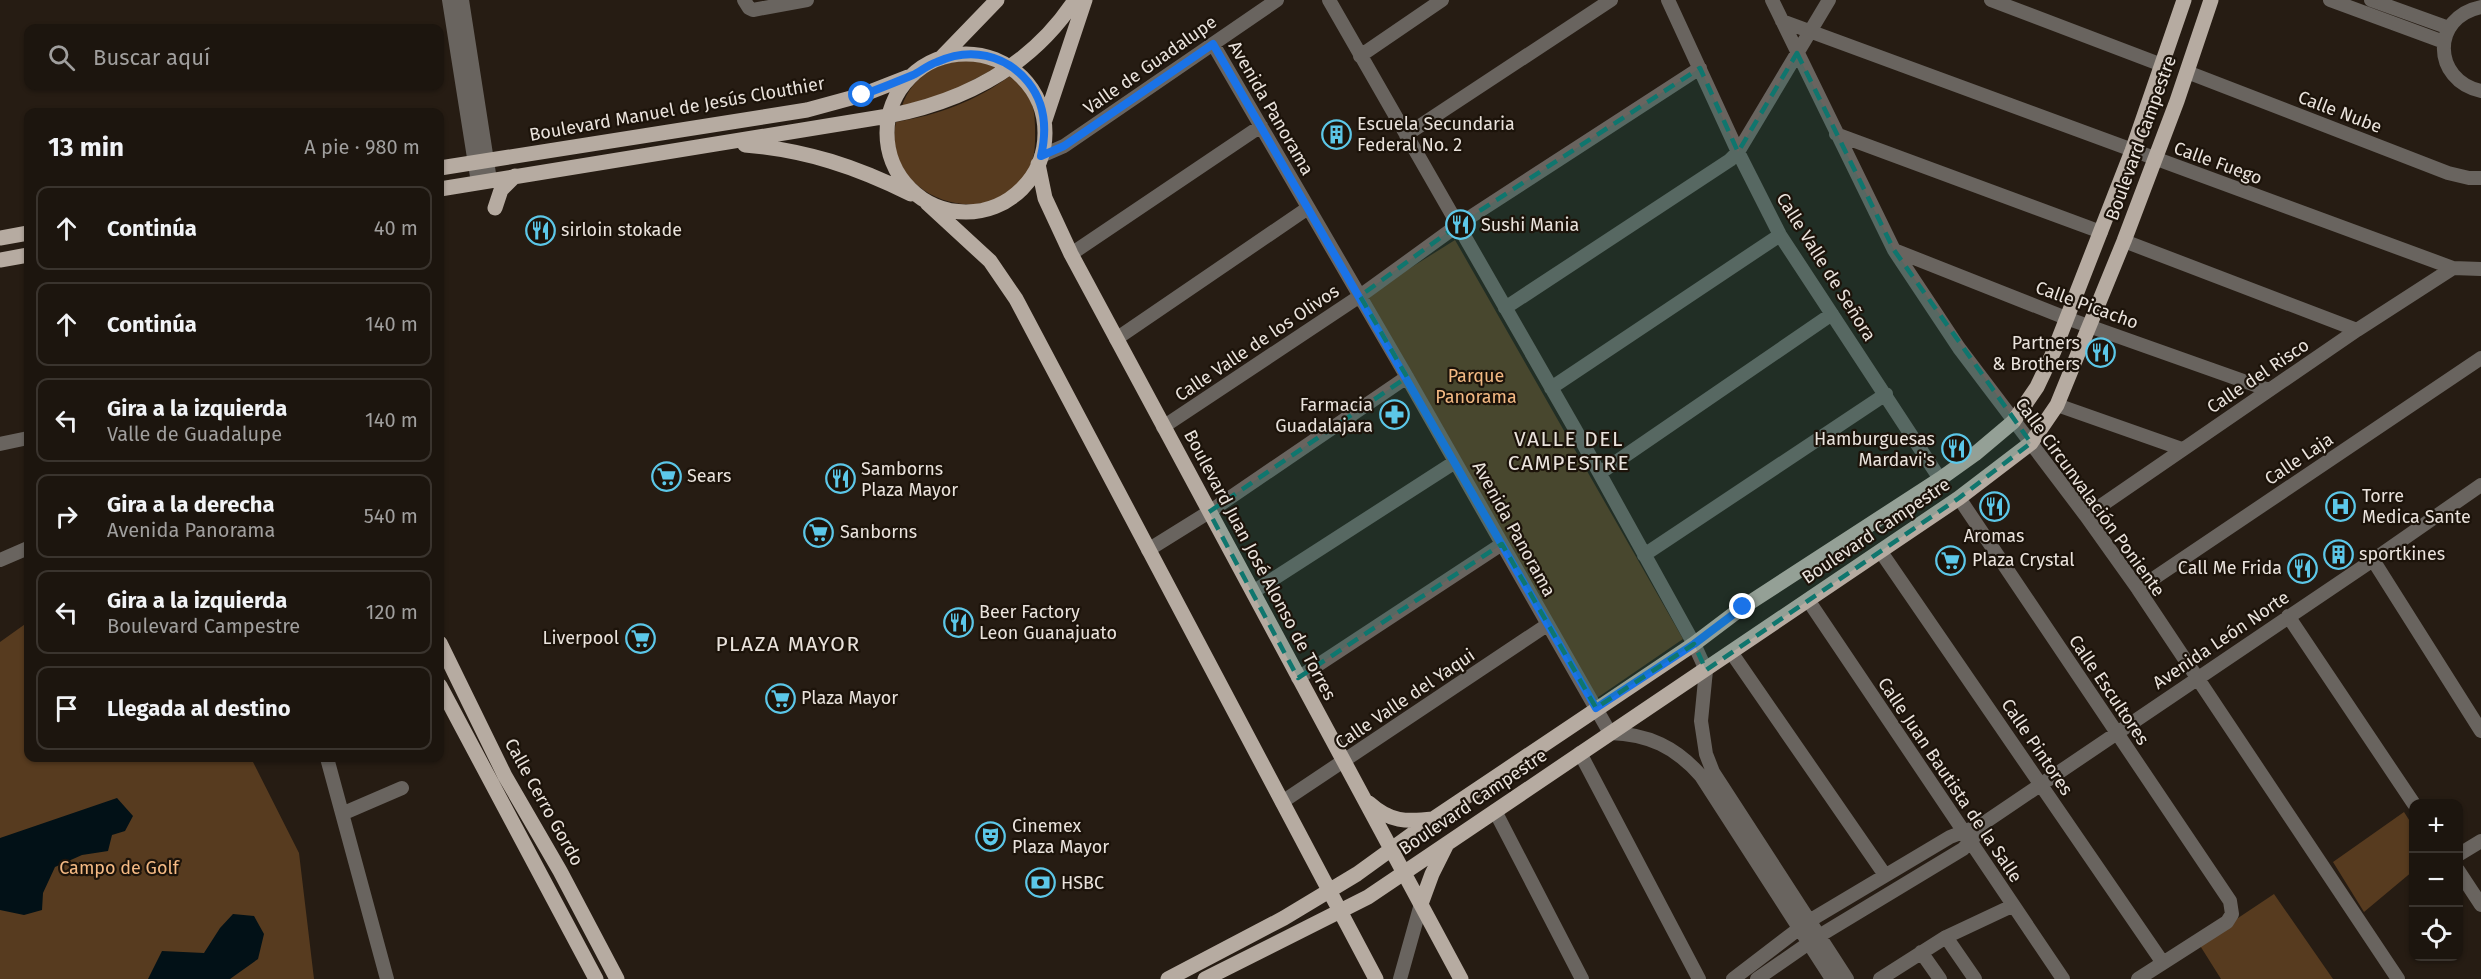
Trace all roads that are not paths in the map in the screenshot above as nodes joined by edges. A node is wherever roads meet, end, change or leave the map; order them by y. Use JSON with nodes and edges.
{"nodes":[{"id":1,"x":449,"y":0,"type":"edge"},
{"id":2,"x":462,"y":0,"type":"edge"},
{"id":3,"x":744,"y":0,"type":"edge"},
{"id":4,"x":807,"y":0,"type":"edge"},
{"id":5,"x":997,"y":0,"type":"edge"},
{"id":6,"x":1075,"y":0,"type":"edge"},
{"id":7,"x":1085,"y":0,"type":"edge"},
{"id":8,"x":1277,"y":0,"type":"edge"},
{"id":9,"x":1329,"y":0,"type":"edge"},
{"id":10,"x":1442,"y":0,"type":"edge"},
{"id":11,"x":1611,"y":0,"type":"edge"},
{"id":12,"x":1668,"y":0,"type":"edge"},
{"id":13,"x":1772,"y":0,"type":"edge"},
{"id":14,"x":1829,"y":0,"type":"edge"},
{"id":15,"x":1991,"y":0,"type":"edge"},
{"id":16,"x":2184,"y":0,"type":"edge"},
{"id":17,"x":2211,"y":0,"type":"edge"},
{"id":18,"x":2330,"y":0,"type":"edge"},
{"id":19,"x":2371,"y":0,"type":"edge"},
{"id":20,"x":2481,"y":7,"type":"edge"},
{"id":21,"x":1782,"y":21,"type":"junction"},
{"id":22,"x":2449,"y":28,"type":"junction"},
{"id":23,"x":1810,"y":30,"type":"junction"},
{"id":24,"x":2444,"y":42,"type":"junction"},
{"id":25,"x":1213,"y":44,"type":"junction"},
{"id":26,"x":1797,"y":53,"type":"junction"},
{"id":27,"x":1360,"y":56,"type":"junction"},
{"id":28,"x":938,"y":61,"type":"junction"},
{"id":29,"x":2162,"y":65,"type":"junction"},
{"id":30,"x":1012,"y":67,"type":"junction"},
{"id":31,"x":1700,"y":68,"type":"junction"},
{"id":32,"x":2187,"y":72,"type":"junction"},
{"id":33,"x":916,"y":74,"type":"junction"},
{"id":34,"x":2481,"y":91,"type":"edge"},
{"id":35,"x":888,"y":117,"type":"junction"},
{"id":36,"x":1044,"y":126,"type":"junction"},
{"id":37,"x":1261,"y":126,"type":"junction"},
{"id":38,"x":1836,"y":134,"type":"junction"},
{"id":39,"x":1406,"y":135,"type":"junction"},
{"id":40,"x":722,"y":143,"type":"junction"},
{"id":41,"x":2132,"y":151,"type":"junction"},
{"id":42,"x":1738,"y":152,"type":"junction"},
{"id":43,"x":1039,"y":160,"type":"junction"},
{"id":44,"x":2154,"y":160,"type":"junction"},
{"id":45,"x":481,"y":162,"type":"junction"},
{"id":46,"x":444,"y":167,"type":"edge"},
{"id":47,"x":515,"y":176,"type":"junction"},
{"id":48,"x":2481,"y":178,"type":"edge"},
{"id":49,"x":484,"y":181,"type":"junction"},
{"id":50,"x":444,"y":188,"type":"edge"},
{"id":51,"x":923,"y":200,"type":"junction"},
{"id":52,"x":495,"y":208,"type":"dead end"},
{"id":53,"x":1308,"y":208,"type":"junction"},
{"id":54,"x":1458,"y":225,"type":"junction"},
{"id":55,"x":2101,"y":232,"type":"junction"},
{"id":56,"x":24,"y":234,"type":"edge"},
{"id":57,"x":1780,"y":235,"type":"junction"},
{"id":58,"x":0,"y":238,"type":"edge"},
{"id":59,"x":2124,"y":241,"type":"junction"},
{"id":60,"x":1894,"y":250,"type":"junction"},
{"id":61,"x":1071,"y":254,"type":"junction"},
{"id":62,"x":24,"y":256,"type":"edge"},
{"id":63,"x":0,"y":260,"type":"edge"},
{"id":64,"x":2453,"y":268,"type":"junction"},
{"id":65,"x":2481,"y":269,"type":"edge"},
{"id":66,"x":1360,"y":296,"type":"junction"},
{"id":67,"x":1505,"y":308,"type":"junction"},
{"id":68,"x":1832,"y":314,"type":"junction"},
{"id":69,"x":2066,"y":318,"type":"junction"},
{"id":70,"x":2091,"y":326,"type":"junction"},
{"id":71,"x":2357,"y":330,"type":"junction"},
{"id":72,"x":1116,"y":339,"type":"junction"},
{"id":73,"x":2481,"y":358,"type":"edge"},
{"id":74,"x":1407,"y":377,"type":"junction"},
{"id":75,"x":1551,"y":388,"type":"junction"},
{"id":76,"x":2269,"y":390,"type":"junction"},
{"id":77,"x":1886,"y":394,"type":"junction"},
{"id":78,"x":2057,"y":405,"type":"junction"},
{"id":79,"x":2013,"y":422,"type":"junction"},
{"id":80,"x":1163,"y":427,"type":"junction"},
{"id":81,"x":24,"y":439,"type":"edge"},
{"id":82,"x":2031,"y":443,"type":"junction"},
{"id":83,"x":0,"y":444,"type":"edge"},
{"id":84,"x":2182,"y":449,"type":"junction"},
{"id":85,"x":1455,"y":462,"type":"junction"},
{"id":86,"x":1600,"y":473,"type":"junction"},
{"id":87,"x":1940,"y":479,"type":"junction"},
{"id":88,"x":2481,"y":485,"type":"edge"},
{"id":89,"x":1959,"y":498,"type":"junction"},
{"id":90,"x":1209,"y":512,"type":"junction"},
{"id":91,"x":2086,"y":516,"type":"junction"},
{"id":92,"x":1502,"y":544,"type":"junction"},
{"id":93,"x":24,"y":550,"type":"edge"},
{"id":94,"x":1148,"y":550,"type":"junction"},
{"id":95,"x":1881,"y":552,"type":"junction"},
{"id":96,"x":1644,"y":555,"type":"junction"},
{"id":97,"x":0,"y":560,"type":"edge"},
{"id":98,"x":2373,"y":560,"type":"junction"},
{"id":99,"x":2138,"y":589,"type":"junction"},
{"id":100,"x":1253,"y":592,"type":"junction"},
{"id":101,"x":1808,"y":600,"type":"junction"},
{"id":102,"x":2288,"y":616,"type":"junction"},
{"id":103,"x":1548,"y":625,"type":"junction"},
{"id":104,"x":1694,"y":644,"type":"junction"},
{"id":105,"x":444,"y":651,"type":"edge"},
{"id":106,"x":1731,"y":652,"type":"junction"},
{"id":107,"x":1706,"y":670,"type":"junction"},
{"id":108,"x":1298,"y":678,"type":"junction"},
{"id":109,"x":2195,"y":679,"type":"junction"},
{"id":110,"x":444,"y":694,"type":"edge"},
{"id":111,"x":1596,"y":708,"type":"junction"},
{"id":112,"x":2481,"y":731,"type":"edge"},
{"id":113,"x":2116,"y":732,"type":"junction"},
{"id":114,"x":1610,"y":733,"type":"junction"},
{"id":115,"x":1580,"y":753,"type":"junction"},
{"id":116,"x":328,"y":762,"type":"edge"},
{"id":117,"x":1344,"y":762,"type":"junction"},
{"id":118,"x":2041,"y":785,"type":"junction"},
{"id":119,"x":402,"y":788,"type":"dead end"},
{"id":120,"x":1361,"y":796,"type":"junction"},
{"id":121,"x":2411,"y":799,"type":"edge"},
{"id":122,"x":1282,"y":802,"type":"junction"},
{"id":123,"x":1448,"y":809,"type":"junction"},
{"id":124,"x":1495,"y":811,"type":"junction"},
{"id":125,"x":344,"y":813,"type":"junction"},
{"id":126,"x":1433,"y":819,"type":"junction"},
{"id":127,"x":1968,"y":836,"type":"junction"},
{"id":128,"x":1455,"y":838,"type":"junction"},
{"id":129,"x":2481,"y":841,"type":"edge"},
{"id":130,"x":1391,"y":851,"type":"junction"},
{"id":131,"x":2461,"y":853,"type":"edge"},
{"id":132,"x":1402,"y":872,"type":"junction"},
{"id":133,"x":1885,"y":875,"type":"junction"},
{"id":134,"x":2463,"y":878,"type":"edge"},
{"id":135,"x":1329,"y":890,"type":"junction"},
{"id":136,"x":1421,"y":904,"type":"junction"},
{"id":137,"x":2481,"y":905,"type":"edge"},
{"id":138,"x":2012,"y":906,"type":"junction"},
{"id":139,"x":1340,"y":912,"type":"junction"},
{"id":140,"x":1803,"y":925,"type":"junction"},
{"id":141,"x":1946,"y":937,"type":"junction"},
{"id":142,"x":1813,"y":940,"type":"junction"},
{"id":143,"x":1921,"y":952,"type":"junction"},
{"id":144,"x":2163,"y":963,"type":"junction"},
{"id":145,"x":1375,"y":978,"type":"edge"},
{"id":146,"x":387,"y":979,"type":"edge"},
{"id":147,"x":596,"y":979,"type":"edge"},
{"id":148,"x":617,"y":979,"type":"edge"},
{"id":149,"x":1168,"y":979,"type":"edge"},
{"id":150,"x":1205,"y":979,"type":"edge"},
{"id":151,"x":1400,"y":979,"type":"edge"},
{"id":152,"x":1461,"y":979,"type":"edge"},
{"id":153,"x":1582,"y":979,"type":"edge"},
{"id":154,"x":1699,"y":979,"type":"edge"},
{"id":155,"x":1733,"y":979,"type":"edge"},
{"id":156,"x":1757,"y":979,"type":"edge"},
{"id":157,"x":1832,"y":979,"type":"edge"},
{"id":158,"x":1847,"y":979,"type":"edge"},
{"id":159,"x":1880,"y":979,"type":"edge"},
{"id":160,"x":1940,"y":979,"type":"edge"},
{"id":161,"x":1975,"y":979,"type":"edge"},
{"id":162,"x":2063,"y":979,"type":"edge"},
{"id":163,"x":2138,"y":979,"type":"edge"},
{"id":164,"x":2398,"y":979,"type":"edge"}],
"edges":[{"from":1,"to":45,"type":"street"},
{"from":2,"to":45,"type":"street"},
{"from":3,"to":4,"type":"street"},
{"from":5,"to":28,"type":"main road"},
{"from":6,"to":30,"type":"main road"},
{"from":7,"to":36,"type":"main road"},
{"from":8,"to":25,"type":"street","name":"Valle de Guadalupe"},
{"from":9,"to":27,"type":"street"},
{"from":10,"to":27,"type":"street"},
{"from":11,"to":39,"type":"street"},
{"from":12,"to":31,"type":"street","name":"Calle Valle de Señora"},
{"from":13,"to":21,"type":"street","name":"Calle Circunvalación Poniente"},
{"from":14,"to":23,"type":"street"},
{"from":15,"to":29,"type":"street"},
{"from":16,"to":29,"type":"main road","name":"Boulevard Campestre"},
{"from":17,"to":32,"type":"main road","name":"Boulevard Campestre"},
{"from":18,"to":24,"type":"street"},
{"from":19,"to":22,"type":"street"},
{"from":20,"to":22,"type":"street"},
{"from":21,"to":23,"type":"street"},
{"from":21,"to":26,"type":"street","name":"Calle Circunvalación Poniente"},
{"from":22,"to":24,"type":"street"},
{"from":23,"to":26,"type":"street"},
{"from":23,"to":41,"type":"street","name":"Calle Fuego"},
{"from":24,"to":34,"type":"street"},
{"from":25,"to":37,"type":"street","name":"Avenida Panorama"},
{"from":25,"to":43,"type":"street","name":"Valle de Guadalupe"},
{"from":26,"to":38,"type":"street","name":"Calle Circunvalación Poniente"},
{"from":26,"to":42,"type":"street"},
{"from":27,"to":39,"type":"street"},
{"from":28,"to":30,"type":"main road"},
{"from":28,"to":33,"type":"main road"},
{"from":29,"to":41,"type":"main road","name":"Boulevard Campestre"},
{"from":30,"to":35,"type":"main road"},
{"from":30,"to":36,"type":"main road"},
{"from":31,"to":42,"type":"street","name":"Calle Valle de Señora"},
{"from":31,"to":54,"type":"street","name":"Calle Valle de los Olivos"},
{"from":32,"to":44,"type":"main road","name":"Boulevard Campestre"},
{"from":32,"to":48,"type":"street","name":"Calle Nube"},
{"from":33,"to":35,"type":"main road"},
{"from":33,"to":45,"type":"main road","name":"Boulevard Manuel de Jesús Clouthier"},
{"from":35,"to":40,"type":"main road"},
{"from":35,"to":51,"type":"main road"},
{"from":36,"to":43,"type":"main road"},
{"from":37,"to":53,"type":"street","name":"Avenida Panorama"},
{"from":37,"to":61,"type":"street"},
{"from":38,"to":55,"type":"street"},
{"from":38,"to":60,"type":"street","name":"Calle Circunvalación Poniente"},
{"from":39,"to":54,"type":"street"},
{"from":40,"to":47,"type":"main road"},
{"from":40,"to":51,"type":"main road"},
{"from":41,"to":44,"type":"street","name":"Calle Fuego"},
{"from":41,"to":55,"type":"main road","name":"Boulevard Campestre"},
{"from":42,"to":57,"type":"street","name":"Calle Valle de Señora"},
{"from":42,"to":67,"type":"street"},
{"from":43,"to":51,"type":"main road"},
{"from":43,"to":61,"type":"main road","name":"Boulevard Juan José Alonso de Torres"},
{"from":44,"to":59,"type":"main road","name":"Boulevard Campestre"},
{"from":44,"to":64,"type":"street","name":"Calle Fuego"},
{"from":45,"to":46,"type":"main road","name":"Boulevard Manuel de Jesús Clouthier"},
{"from":45,"to":49,"type":"street"},
{"from":47,"to":49,"type":"main road"},
{"from":47,"to":52,"type":"main road"},
{"from":49,"to":50,"type":"main road"},
{"from":51,"to":94,"type":"main road"},
{"from":53,"to":66,"type":"street","name":"Avenida Panorama"},
{"from":53,"to":72,"type":"street"},
{"from":54,"to":66,"type":"street","name":"Calle Valle de los Olivos"},
{"from":54,"to":67,"type":"street"},
{"from":55,"to":69,"type":"main road","name":"Boulevard Campestre"},
{"from":56,"to":58,"type":"main road"},
{"from":57,"to":68,"type":"street","name":"Calle Valle de Señora"},
{"from":57,"to":75,"type":"street"},
{"from":59,"to":70,"type":"main road","name":"Boulevard Campestre"},
{"from":59,"to":71,"type":"street"},
{"from":60,"to":69,"type":"street","name":"Calle Picacho"},
{"from":60,"to":79,"type":"street","name":"Calle Circunvalación Poniente"},
{"from":61,"to":72,"type":"main road","name":"Boulevard Juan José Alonso de Torres"},
{"from":62,"to":63,"type":"main road"},
{"from":64,"to":65,"type":"street","name":"Calle Fuego"},
{"from":64,"to":71,"type":"street","name":"Calle del Risco"},
{"from":66,"to":74,"type":"street","name":"Avenida Panorama"},
{"from":66,"to":80,"type":"street","name":"Calle Valle de los Olivos"},
{"from":67,"to":75,"type":"street"},
{"from":68,"to":77,"type":"street","name":"Calle Valle de Señora"},
{"from":68,"to":86,"type":"street"},
{"from":69,"to":70,"type":"street","name":"Calle Picacho"},
{"from":69,"to":79,"type":"main road","name":"Boulevard Campestre"},
{"from":70,"to":76,"type":"street","name":"Calle Picacho"},
{"from":70,"to":78,"type":"main road","name":"Boulevard Campestre"},
{"from":71,"to":76,"type":"street","name":"Calle del Risco"},
{"from":72,"to":80,"type":"main road","name":"Boulevard Juan José Alonso de Torres"},
{"from":73,"to":99,"type":"street","name":"Calle Laja"},
{"from":74,"to":85,"type":"street","name":"Avenida Panorama"},
{"from":74,"to":90,"type":"street"},
{"from":75,"to":86,"type":"street"},
{"from":76,"to":84,"type":"street","name":"Calle del Risco"},
{"from":77,"to":87,"type":"street","name":"Calle Valle de Señora"},
{"from":77,"to":96,"type":"street"},
{"from":78,"to":82,"type":"main road","name":"Boulevard Campestre"},
{"from":78,"to":84,"type":"street"},
{"from":79,"to":82,"type":"street","name":"Calle Circunvalación Poniente"},
{"from":79,"to":87,"type":"main road","name":"Boulevard Campestre"},
{"from":80,"to":90,"type":"main road","name":"Boulevard Juan José Alonso de Torres"},
{"from":81,"to":83,"type":"street"},
{"from":82,"to":89,"type":"main road","name":"Boulevard Campestre"},
{"from":82,"to":91,"type":"street","name":"Calle Circunvalación Poniente"},
{"from":84,"to":91,"type":"street","name":"Calle del Risco"},
{"from":85,"to":92,"type":"street","name":"Avenida Panorama"},
{"from":85,"to":100,"type":"street"},
{"from":86,"to":96,"type":"street"},
{"from":87,"to":104,"type":"main road","name":"Boulevard Campestre"},
{"from":88,"to":98,"type":"street","name":"Avenida León Norte"},
{"from":89,"to":95,"type":"main road","name":"Boulevard Campestre"},
{"from":89,"to":113,"type":"street","name":"Calle Escultores"},
{"from":90,"to":94,"type":"street"},
{"from":90,"to":100,"type":"main road","name":"Boulevard Juan José Alonso de Torres"},
{"from":91,"to":99,"type":"street","name":"Calle Circunvalación Poniente"},
{"from":92,"to":103,"type":"street","name":"Avenida Panorama"},
{"from":92,"to":108,"type":"street"},
{"from":93,"to":97,"type":"street"},
{"from":94,"to":122,"type":"main road"},
{"from":95,"to":101,"type":"main road","name":"Boulevard Campestre"},
{"from":95,"to":118,"type":"street","name":"Calle Pintores"},
{"from":96,"to":104,"type":"street"},
{"from":98,"to":102,"type":"street","name":"Avenida León Norte"},
{"from":98,"to":112,"type":"street"},
{"from":99,"to":109,"type":"street","name":"Calle Circunvalación Poniente"},
{"from":100,"to":108,"type":"main road","name":"Boulevard Juan José Alonso de Torres"},
{"from":101,"to":106,"type":"main road","name":"Boulevard Campestre"},
{"from":101,"to":127,"type":"street","name":"Calle Juan Bautista de la Salle"},
{"from":102,"to":109,"type":"street","name":"Avenida León Norte"},
{"from":102,"to":121,"type":"street"},
{"from":103,"to":111,"type":"street","name":"Avenida Panorama"},
{"from":103,"to":117,"type":"street","name":"Calle Valle del Yaqui"},
{"from":104,"to":107,"type":"street"},
{"from":104,"to":111,"type":"main road","name":"Boulevard Campestre"},
{"from":105,"to":148,"type":"main road","name":"Calle Cerro Gordo"},
{"from":106,"to":107,"type":"main road","name":"Boulevard Campestre"},
{"from":106,"to":133,"type":"street"},
{"from":107,"to":114,"type":"main road","name":"Boulevard Campestre"},
{"from":107,"to":140,"type":"street"},
{"from":108,"to":117,"type":"main road","name":"Boulevard Juan José Alonso de Torres"},
{"from":109,"to":113,"type":"street","name":"Avenida León Norte"},
{"from":109,"to":164,"type":"street","name":"Calle Circunvalación Poniente"},
{"from":110,"to":147,"type":"main road","name":"Calle Cerro Gordo"},
{"from":111,"to":114,"type":"street","name":"Avenida Panorama"},
{"from":111,"to":123,"type":"main road","name":"Boulevard Campestre"},
{"from":113,"to":118,"type":"street","name":"Avenida León Norte"},
{"from":113,"to":144,"type":"street","name":"Calle Escultores"},
{"from":114,"to":115,"type":"main road","name":"Boulevard Campestre"},
{"from":114,"to":140,"type":"street"},
{"from":115,"to":124,"type":"main road","name":"Boulevard Campestre"},
{"from":115,"to":154,"type":"street"},
{"from":116,"to":125,"type":"street"},
{"from":117,"to":120,"type":"main road","name":"Boulevard Juan José Alonso de Torres"},
{"from":117,"to":122,"type":"street","name":"Calle Valle del Yaqui"},
{"from":118,"to":127,"type":"street","name":"Avenida León Norte"},
{"from":118,"to":144,"type":"street","name":"Calle Pintores"},
{"from":119,"to":125,"type":"street"},
{"from":120,"to":126,"type":"main road"},
{"from":120,"to":130,"type":"main road","name":"Boulevard Juan José Alonso de Torres"},
{"from":122,"to":135,"type":"main road"},
{"from":123,"to":126,"type":"main road","name":"Boulevard Campestre"},
{"from":123,"to":128,"type":"main road"},
{"from":124,"to":128,"type":"main road","name":"Boulevard Campestre"},
{"from":124,"to":153,"type":"street"},
{"from":125,"to":146,"type":"street"},
{"from":126,"to":130,"type":"main road","name":"Boulevard Campestre"},
{"from":127,"to":133,"type":"street","name":"Avenida León Norte"},
{"from":127,"to":138,"type":"street","name":"Calle Juan Bautista de la Salle"},
{"from":127,"to":142,"type":"street","name":"Avenida León Norte"},
{"from":128,"to":132,"type":"main road","name":"Boulevard Campestre"},
{"from":128,"to":136,"type":"main road"},
{"from":129,"to":131,"type":"street"},
{"from":130,"to":132,"type":"main road","name":"Boulevard Juan José Alonso de Torres"},
{"from":130,"to":135,"type":"main road","name":"Boulevard Campestre"},
{"from":132,"to":136,"type":"main road","name":"Boulevard Juan José Alonso de Torres"},
{"from":132,"to":139,"type":"main road","name":"Boulevard Campestre"},
{"from":133,"to":140,"type":"street","name":"Avenida León Norte"},
{"from":134,"to":137,"type":"street"},
{"from":135,"to":139,"type":"main road"},
{"from":135,"to":149,"type":"main road","name":"Boulevard Campestre"},
{"from":136,"to":151,"type":"street"},
{"from":136,"to":152,"type":"main road","name":"Boulevard Juan José Alonso de Torres"},
{"from":138,"to":141,"type":"street"},
{"from":138,"to":162,"type":"street","name":"Calle Juan Bautista de la Salle"},
{"from":139,"to":145,"type":"main road"},
{"from":139,"to":150,"type":"main road","name":"Boulevard Campestre"},
{"from":140,"to":142,"type":"street"},
{"from":140,"to":155,"type":"street","name":"Avenida León Norte"},
{"from":141,"to":143,"type":"street"},
{"from":141,"to":161,"type":"street"},
{"from":142,"to":156,"type":"street","name":"Avenida León Norte"},
{"from":142,"to":157,"type":"street"},
{"from":142,"to":158,"type":"street"},
{"from":143,"to":159,"type":"street"},
{"from":143,"to":160,"type":"street"},
{"from":144,"to":163,"type":"street"}]}
